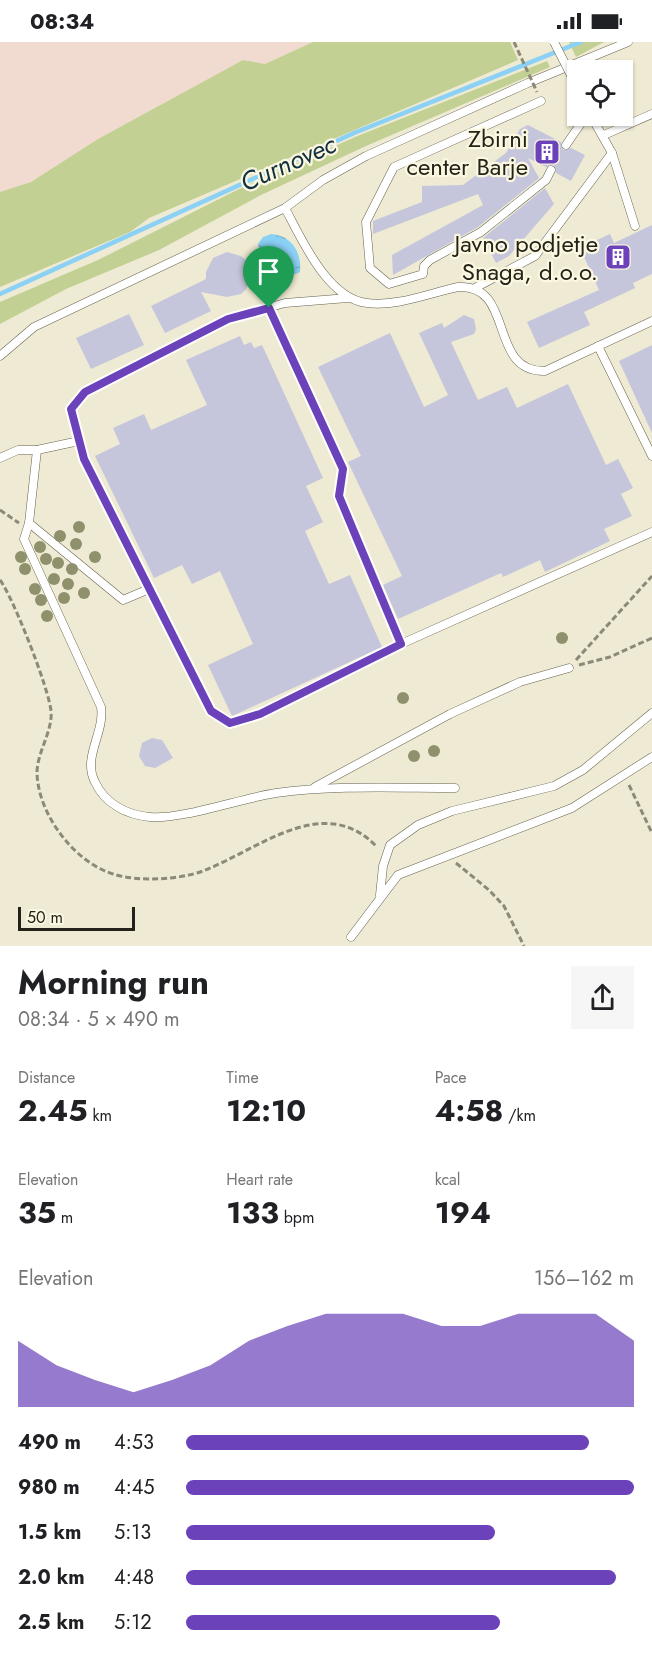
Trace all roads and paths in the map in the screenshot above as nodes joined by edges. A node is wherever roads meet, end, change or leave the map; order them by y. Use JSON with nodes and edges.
{"nodes":[{"id":1,"x":514,"y":42,"type":"edge"},
{"id":2,"x":554,"y":42,"type":"edge"},
{"id":3,"x":628,"y":42,"type":"edge"},
{"id":4,"x":567,"y":67,"type":"edge"},
{"id":5,"x":537,"y":92,"type":"dead end"},
{"id":6,"x":541,"y":101,"type":"dead end"},
{"id":7,"x":652,"y":114,"type":"edge"},
{"id":8,"x":579,"y":126,"type":"edge"},
{"id":9,"x":598,"y":126,"type":"edge"},
{"id":10,"x":604,"y":135,"type":"junction"},
{"id":11,"x":566,"y":145,"type":"dead end"},
{"id":12,"x":612,"y":153,"type":"junction"},
{"id":13,"x":551,"y":170,"type":"dead end"},
{"id":14,"x":285,"y":208,"type":"junction"},
{"id":15,"x":635,"y":226,"type":"dead end"},
{"id":16,"x":475,"y":288,"type":"junction"},
{"id":17,"x":348,"y":298,"type":"junction"},
{"id":18,"x":269,"y":308,"type":"junction"},
{"id":19,"x":652,"y":321,"type":"edge"},
{"id":20,"x":598,"y":346,"type":"junction"},
{"id":21,"x":0,"y":356,"type":"edge"},
{"id":22,"x":79,"y":441,"type":"junction"},
{"id":23,"x":37,"y":450,"type":"junction"},
{"id":24,"x":652,"y":456,"type":"edge"},
{"id":25,"x":0,"y":458,"type":"edge"},
{"id":26,"x":0,"y":510,"type":"edge"},
{"id":27,"x":28,"y":527,"type":"junction"},
{"id":28,"x":652,"y":532,"type":"edge"},
{"id":29,"x":652,"y":576,"type":"edge"},
{"id":30,"x":0,"y":580,"type":"edge"},
{"id":31,"x":150,"y":589,"type":"junction"},
{"id":32,"x":652,"y":638,"type":"edge"},
{"id":33,"x":401,"y":644,"type":"junction"},
{"id":34,"x":569,"y":668,"type":"junction"},
{"id":35,"x":652,"y":713,"type":"edge"},
{"id":36,"x":652,"y":757,"type":"edge"},
{"id":37,"x":624,"y":776,"type":"junction"},
{"id":38,"x":455,"y":788,"type":"dead end"},
{"id":39,"x":311,"y":790,"type":"junction"},
{"id":40,"x":652,"y":833,"type":"edge"},
{"id":41,"x":447,"y":856,"type":"junction"},
{"id":42,"x":383,"y":866,"type":"junction"},
{"id":43,"x":380,"y":896,"type":"junction"},
{"id":44,"x":351,"y":937,"type":"dead end"},
{"id":45,"x":524,"y":946,"type":"edge"}],
"edges":[{"from":1,"to":5,"type":"path","bridge":true},
{"from":2,"to":4,"type":"lane","bridge":true},
{"from":3,"to":14,"type":"lane"},
{"from":6,"to":13,"type":"lane"},
{"from":7,"to":10,"type":"lane"},
{"from":8,"to":11,"type":"lane"},
{"from":9,"to":10,"type":"lane"},
{"from":10,"to":12,"type":"lane"},
{"from":12,"to":15,"type":"lane"},
{"from":12,"to":16,"type":"lane"},
{"from":14,"to":17,"type":"lane"},
{"from":14,"to":21,"type":"lane"},
{"from":16,"to":17,"type":"lane"},
{"from":16,"to":20,"type":"lane"},
{"from":17,"to":18,"type":"lane"},
{"from":18,"to":22,"type":"lane"},
{"from":18,"to":33,"type":"lane"},
{"from":19,"to":20,"type":"lane"},
{"from":20,"to":24,"type":"lane"},
{"from":22,"to":23,"type":"lane"},
{"from":22,"to":31,"type":"lane"},
{"from":23,"to":25,"type":"lane"},
{"from":23,"to":27,"type":"lane"},
{"from":26,"to":27,"type":"path"},
{"from":27,"to":31,"type":"lane"},
{"from":27,"to":39,"type":"lane"},
{"from":28,"to":33,"type":"lane"},
{"from":29,"to":34,"type":"path"},
{"from":30,"to":42,"type":"path"},
{"from":31,"to":33,"type":"lane"},
{"from":32,"to":34,"type":"path"},
{"from":34,"to":39,"type":"lane"},
{"from":35,"to":42,"type":"lane"},
{"from":36,"to":37,"type":"lane"},
{"from":37,"to":40,"type":"path"},
{"from":37,"to":41,"type":"lane"},
{"from":38,"to":39,"type":"lane"},
{"from":41,"to":43,"type":"lane"},
{"from":41,"to":45,"type":"path"},
{"from":42,"to":43,"type":"lane"},
{"from":43,"to":44,"type":"lane"}]}
